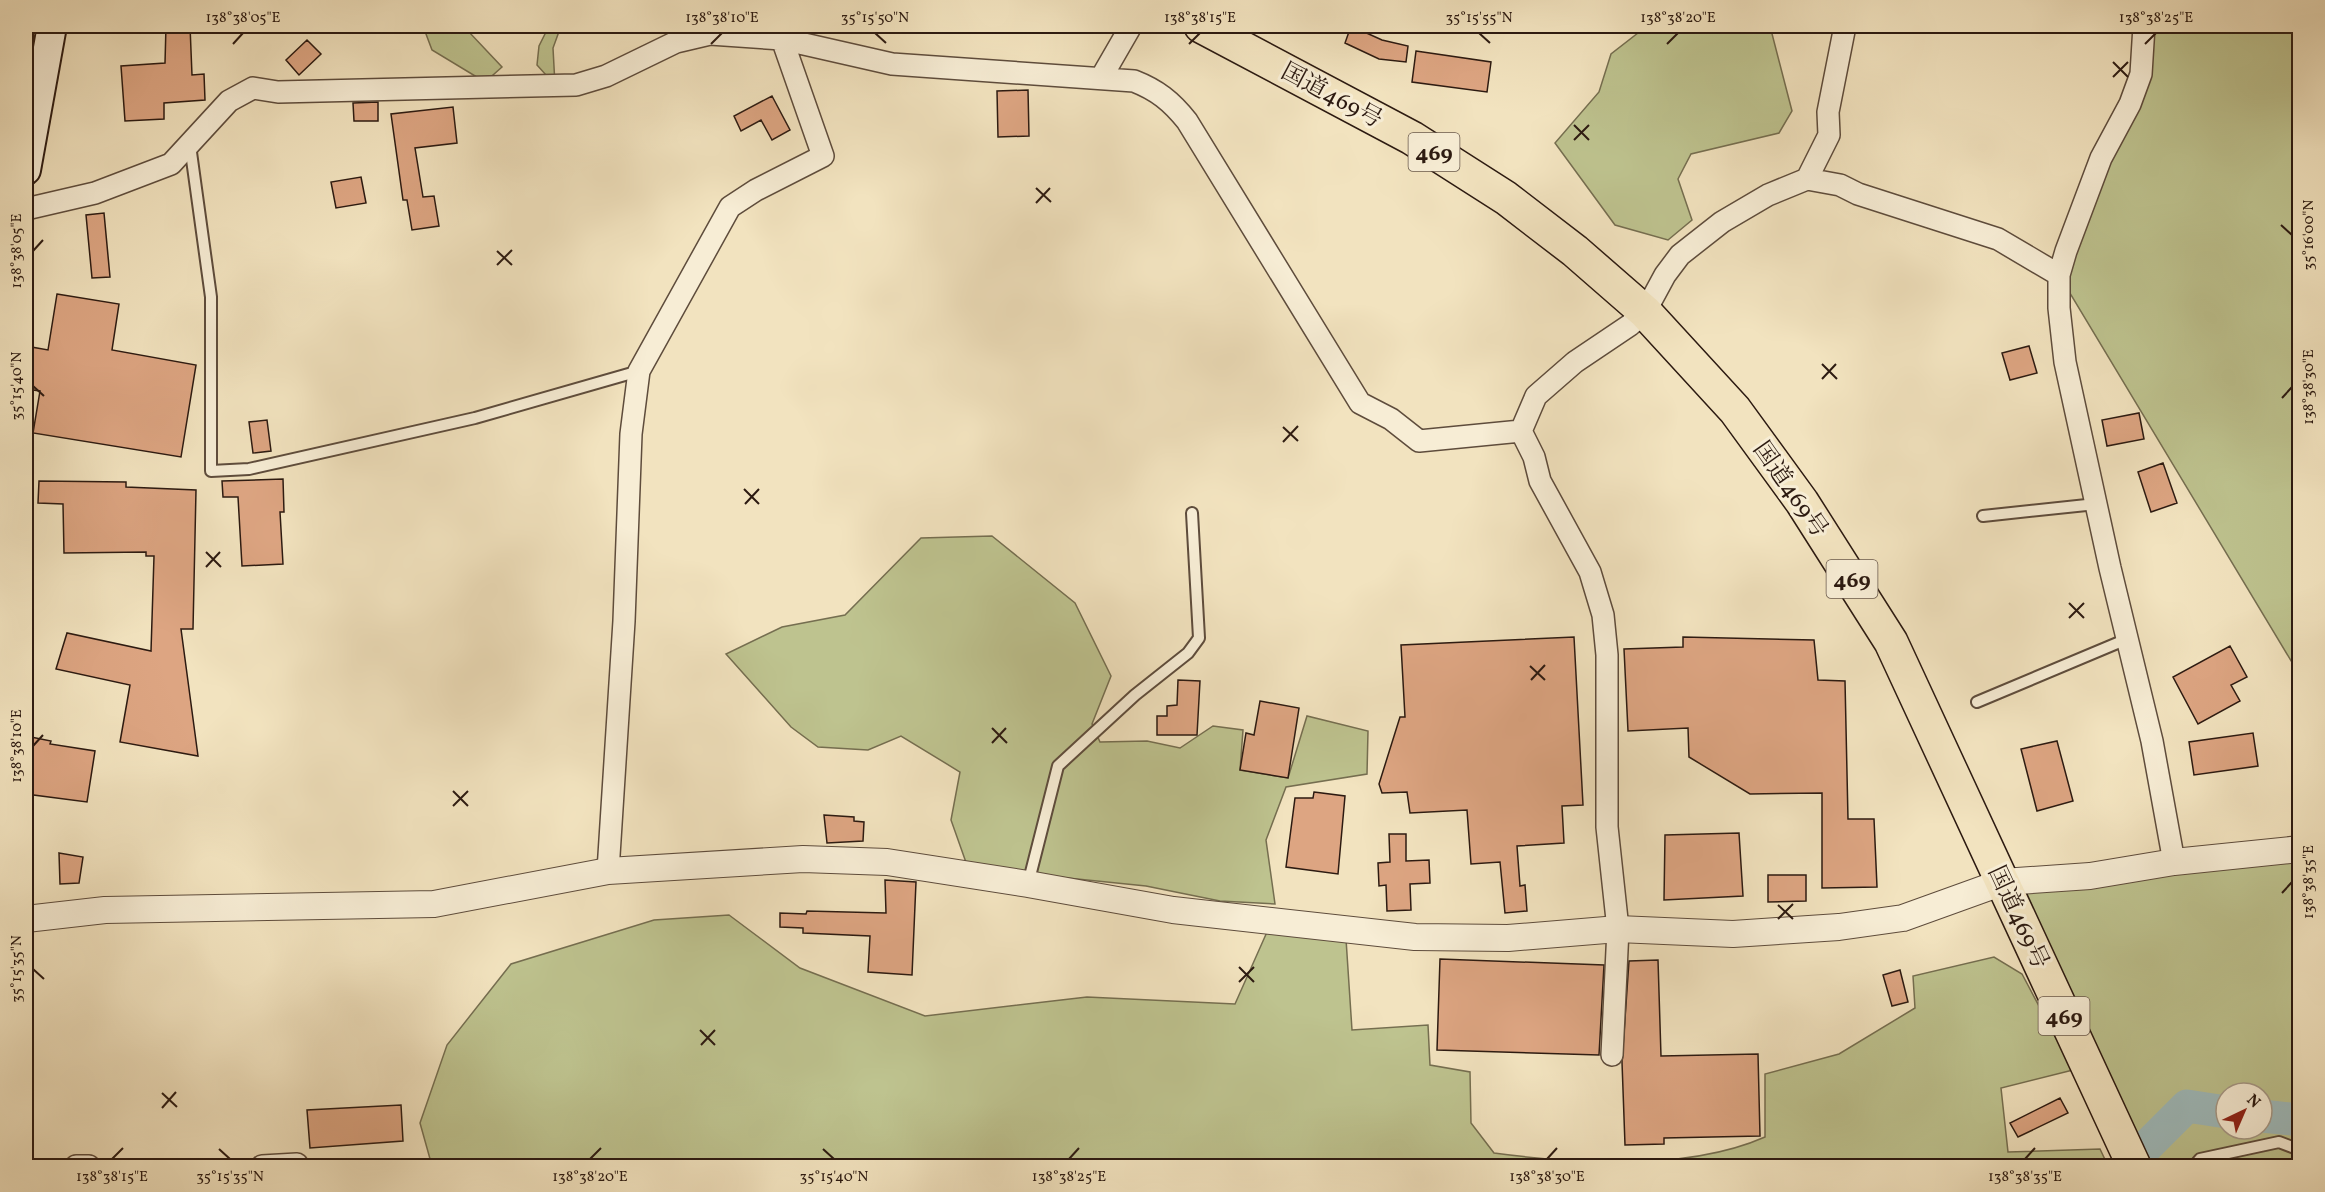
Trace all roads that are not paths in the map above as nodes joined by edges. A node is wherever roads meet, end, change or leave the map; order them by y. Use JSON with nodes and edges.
{"nodes":[{"id":1,"x":52,"y":26,"type":"edge"},
{"id":2,"x":1131,"y":26,"type":"edge"},
{"id":3,"x":1201,"y":26,"type":"edge"},
{"id":4,"x":1845,"y":26,"type":"edge"},
{"id":5,"x":2144,"y":26,"type":"edge"},
{"id":6,"x":785,"y":32,"type":"edge"},
{"id":7,"x":1101,"y":78,"type":"junction"},
{"id":8,"x":190,"y":142,"type":"junction"},
{"id":9,"x":26,"y":170,"type":"edge"},
{"id":10,"x":1808,"y":178,"type":"junction"},
{"id":11,"x":26,"y":209,"type":"edge"},
{"id":12,"x":2060,"y":275,"type":"junction"},
{"id":13,"x":1645,"y":312,"type":"junction"},
{"id":14,"x":639,"y":371,"type":"junction"},
{"id":15,"x":1521,"y":431,"type":"junction"},
{"id":16,"x":2096,"y":504,"type":"junction"},
{"id":17,"x":1192,"y":513,"type":"dead end"},
{"id":18,"x":1983,"y":516,"type":"dead end"},
{"id":19,"x":2127,"y":639,"type":"junction"},
{"id":20,"x":1977,"y":702,"type":"dead end"},
{"id":21,"x":2300,"y":849,"type":"edge"},
{"id":22,"x":2174,"y":862,"type":"junction"},
{"id":23,"x":608,"y":872,"type":"junction"},
{"id":24,"x":2002,"y":882,"type":"junction"},
{"id":25,"x":1028,"y":884,"type":"junction"},
{"id":26,"x":26,"y":919,"type":"edge"},
{"id":27,"x":1618,"y":929,"type":"junction"},
{"id":28,"x":1612,"y":1055,"type":"dead end"},
{"id":29,"x":2300,"y":1150,"type":"edge"},
{"id":30,"x":2130,"y":1158,"type":"edge"},
{"id":31,"x":297,"y":1164,"type":"dead end"},
{"id":32,"x":76,"y":1167,"type":"edge"},
{"id":33,"x":89,"y":1167,"type":"edge"},
{"id":34,"x":262,"y":1167,"type":"edge"},
{"id":35,"x":2194,"y":1167,"type":"edge"}],
"edges":[{"from":1,"to":9,"type":"main road"},
{"from":2,"to":7,"type":"street"},
{"from":3,"to":13,"type":"highway","name":"国道469号","number":"469"},
{"from":4,"to":10,"type":"street"},
{"from":5,"to":12,"type":"street"},
{"from":6,"to":7,"type":"street"},
{"from":6,"to":8,"type":"street"},
{"from":6,"to":14,"type":"street"},
{"from":7,"to":15,"type":"street"},
{"from":8,"to":11,"type":"street"},
{"from":8,"to":14,"type":"lane"},
{"from":10,"to":12,"type":"street"},
{"from":10,"to":13,"type":"street"},
{"from":12,"to":16,"type":"street"},
{"from":13,"to":15,"type":"street"},
{"from":13,"to":24,"type":"highway","name":"国道469号","number":"469"},
{"from":14,"to":23,"type":"street"},
{"from":15,"to":27,"type":"street"},
{"from":16,"to":18,"type":"lane"},
{"from":16,"to":19,"type":"street"},
{"from":17,"to":25,"type":"lane"},
{"from":19,"to":20,"type":"lane"},
{"from":19,"to":22,"type":"street"},
{"from":21,"to":22,"type":"street"},
{"from":22,"to":24,"type":"street"},
{"from":23,"to":25,"type":"street"},
{"from":23,"to":26,"type":"street"},
{"from":24,"to":27,"type":"street"},
{"from":24,"to":30,"type":"highway","name":"国道469号","number":"469"},
{"from":25,"to":27,"type":"street"},
{"from":27,"to":28,"type":"street"},
{"from":29,"to":35,"type":"lane"},
{"from":31,"to":34,"type":"street"},
{"from":32,"to":33,"type":"street"}]}
